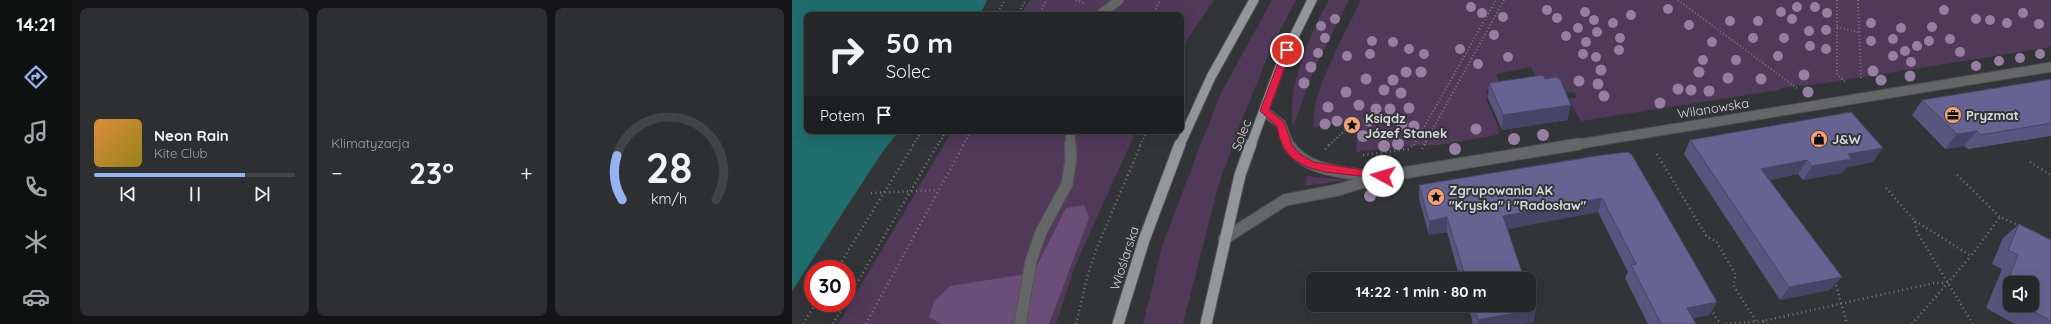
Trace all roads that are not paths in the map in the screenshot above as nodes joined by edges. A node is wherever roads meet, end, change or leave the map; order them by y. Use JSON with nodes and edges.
{"nodes":[{"id":1,"x":1119,"y":0,"type":"edge"},
{"id":2,"x":1254,"y":0,"type":"edge"},
{"id":3,"x":1312,"y":0,"type":"edge"},
{"id":4,"x":1104,"y":12,"type":"edge"},
{"id":5,"x":2051,"y":67,"type":"edge"},
{"id":6,"x":1264,"y":111,"type":"junction"},
{"id":7,"x":1070,"y":134,"type":"edge"},
{"id":8,"x":1379,"y":177,"type":"junction"},
{"id":9,"x":1224,"y":239,"type":"junction"},
{"id":10,"x":1020,"y":324,"type":"edge"},
{"id":11,"x":1118,"y":324,"type":"edge"},
{"id":12,"x":1206,"y":324,"type":"edge"}],
"edges":[{"from":1,"to":4,"type":"street"},
{"from":2,"to":11,"type":"main road","name":"Wioślarska"},
{"from":3,"to":6,"type":"main road","name":"Solec"},
{"from":5,"to":8,"type":"street","name":"Wilanowska"},
{"from":6,"to":8,"type":"street","name":"Wilanowska"},
{"from":6,"to":9,"type":"main road","name":"Solec"},
{"from":7,"to":10,"type":"street"},
{"from":8,"to":9,"type":"street","name":"Wilanowska"},
{"from":9,"to":12,"type":"main road"}]}
